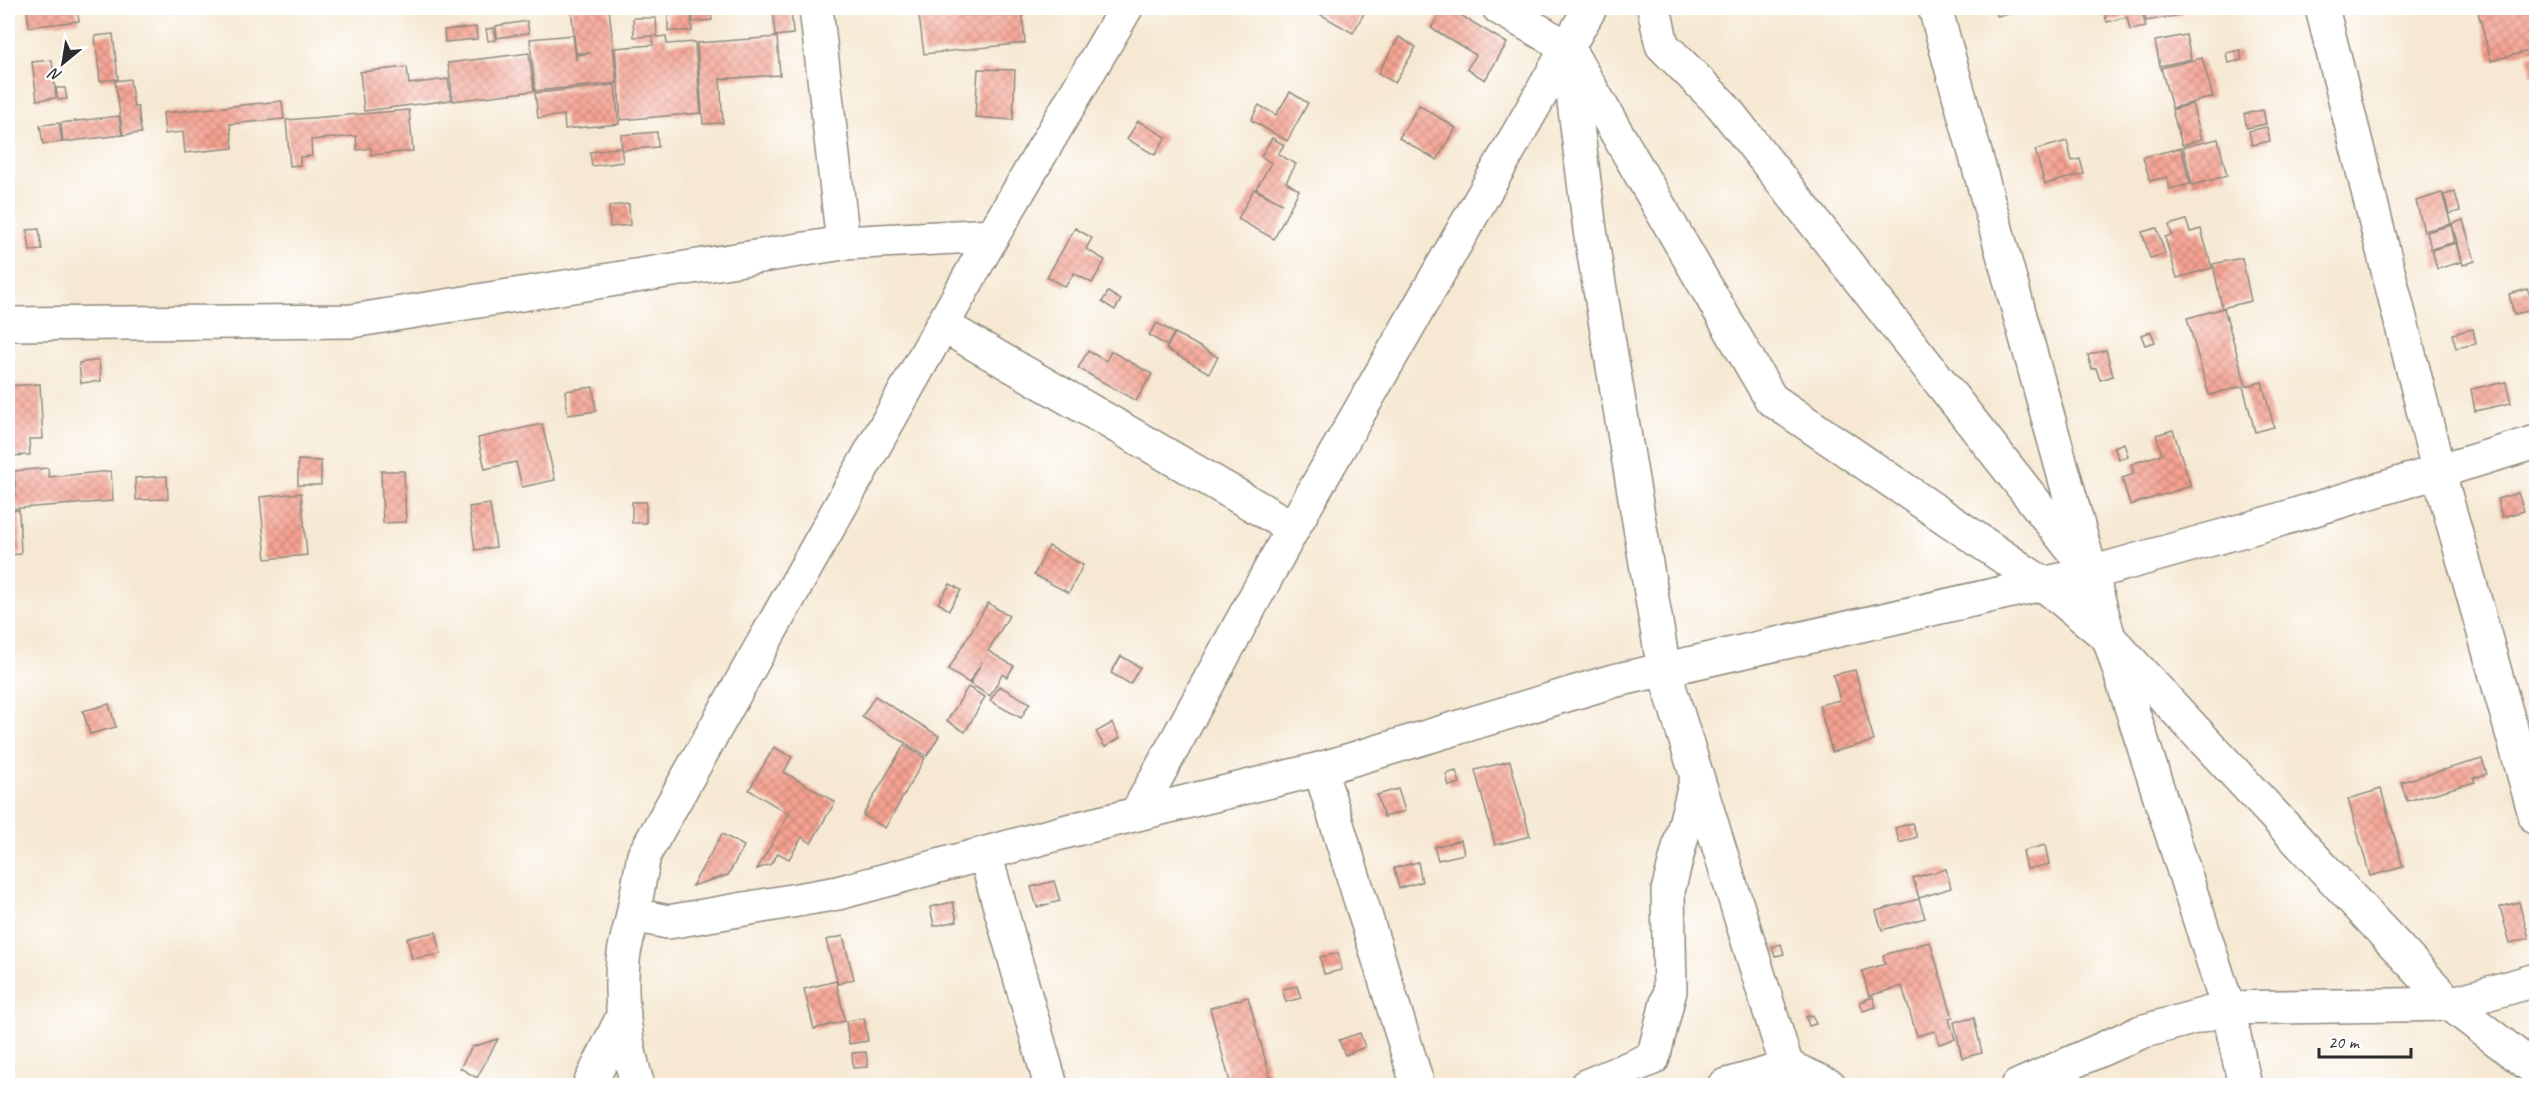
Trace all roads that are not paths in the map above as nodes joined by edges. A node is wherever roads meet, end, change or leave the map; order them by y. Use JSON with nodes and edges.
{"nodes":[{"id":1,"x":816,"y":8,"type":"edge"},
{"id":2,"x":1126,"y":8,"type":"edge"},
{"id":3,"x":1499,"y":8,"type":"edge"},
{"id":4,"x":1590,"y":8,"type":"edge"},
{"id":5,"x":1654,"y":8,"type":"edge"},
{"id":6,"x":1935,"y":8,"type":"edge"},
{"id":7,"x":2322,"y":8,"type":"edge"},
{"id":8,"x":1567,"y":47,"type":"junction"},
{"id":9,"x":993,"y":235,"type":"junction"},
{"id":10,"x":843,"y":243,"type":"junction"},
{"id":11,"x":8,"y":324,"type":"edge"},
{"id":12,"x":942,"y":325,"type":"junction"},
{"id":13,"x":2536,"y":442,"type":"edge"},
{"id":14,"x":2439,"y":473,"type":"junction"},
{"id":15,"x":1293,"y":528,"type":"junction"},
{"id":16,"x":2091,"y":573,"type":"junction"},
{"id":17,"x":2043,"y":584,"type":"junction"},
{"id":18,"x":2109,"y":638,"type":"junction"},
{"id":19,"x":1664,"y":670,"type":"junction"},
{"id":20,"x":1320,"y":769,"type":"junction"},
{"id":21,"x":1697,"y":777,"type":"junction"},
{"id":22,"x":1137,"y":813,"type":"junction"},
{"id":23,"x":2536,"y":818,"type":"edge"},
{"id":24,"x":985,"y":854,"type":"junction"},
{"id":25,"x":633,"y":915,"type":"junction"},
{"id":26,"x":2536,"y":980,"type":"edge"},
{"id":27,"x":2450,"y":1004,"type":"junction"},
{"id":28,"x":2228,"y":1008,"type":"junction"},
{"id":29,"x":624,"y":1014,"type":"junction"},
{"id":30,"x":2536,"y":1071,"type":"edge"},
{"id":31,"x":1791,"y":1076,"type":"edge"},
{"id":32,"x":589,"y":1086,"type":"edge"},
{"id":33,"x":638,"y":1086,"type":"edge"},
{"id":34,"x":1050,"y":1086,"type":"edge"},
{"id":35,"x":1418,"y":1086,"type":"edge"},
{"id":36,"x":1586,"y":1086,"type":"edge"},
{"id":37,"x":1724,"y":1086,"type":"edge"},
{"id":38,"x":1830,"y":1086,"type":"edge"},
{"id":39,"x":2018,"y":1086,"type":"edge"},
{"id":40,"x":2245,"y":1086,"type":"edge"}],
"edges":[{"from":1,"to":10,"type":"street"},
{"from":2,"to":9,"type":"street"},
{"from":3,"to":8,"type":"street"},
{"from":4,"to":8,"type":"street"},
{"from":5,"to":16,"type":"street"},
{"from":6,"to":16,"type":"street"},
{"from":7,"to":14,"type":"street"},
{"from":8,"to":15,"type":"street"},
{"from":8,"to":17,"type":"street"},
{"from":8,"to":19,"type":"street"},
{"from":9,"to":10,"type":"street"},
{"from":9,"to":12,"type":"street"},
{"from":10,"to":11,"type":"street"},
{"from":12,"to":15,"type":"street"},
{"from":12,"to":25,"type":"street"},
{"from":13,"to":14,"type":"street"},
{"from":14,"to":16,"type":"street"},
{"from":14,"to":23,"type":"street"},
{"from":15,"to":22,"type":"street"},
{"from":16,"to":17,"type":"street"},
{"from":16,"to":18,"type":"street"},
{"from":17,"to":18,"type":"street"},
{"from":17,"to":19,"type":"street"},
{"from":18,"to":27,"type":"street"},
{"from":18,"to":28,"type":"street"},
{"from":19,"to":20,"type":"street"},
{"from":19,"to":21,"type":"street"},
{"from":20,"to":22,"type":"street"},
{"from":20,"to":35,"type":"street"},
{"from":21,"to":31,"type":"street"},
{"from":21,"to":36,"type":"street"},
{"from":22,"to":24,"type":"street"},
{"from":24,"to":25,"type":"street"},
{"from":24,"to":34,"type":"street"},
{"from":25,"to":29,"type":"street"},
{"from":26,"to":27,"type":"street"},
{"from":27,"to":28,"type":"street"},
{"from":27,"to":30,"type":"street"},
{"from":28,"to":39,"type":"street"},
{"from":28,"to":40,"type":"street"},
{"from":29,"to":32,"type":"street"},
{"from":29,"to":33,"type":"street"},
{"from":31,"to":37,"type":"street"},
{"from":31,"to":38,"type":"street"}]}
